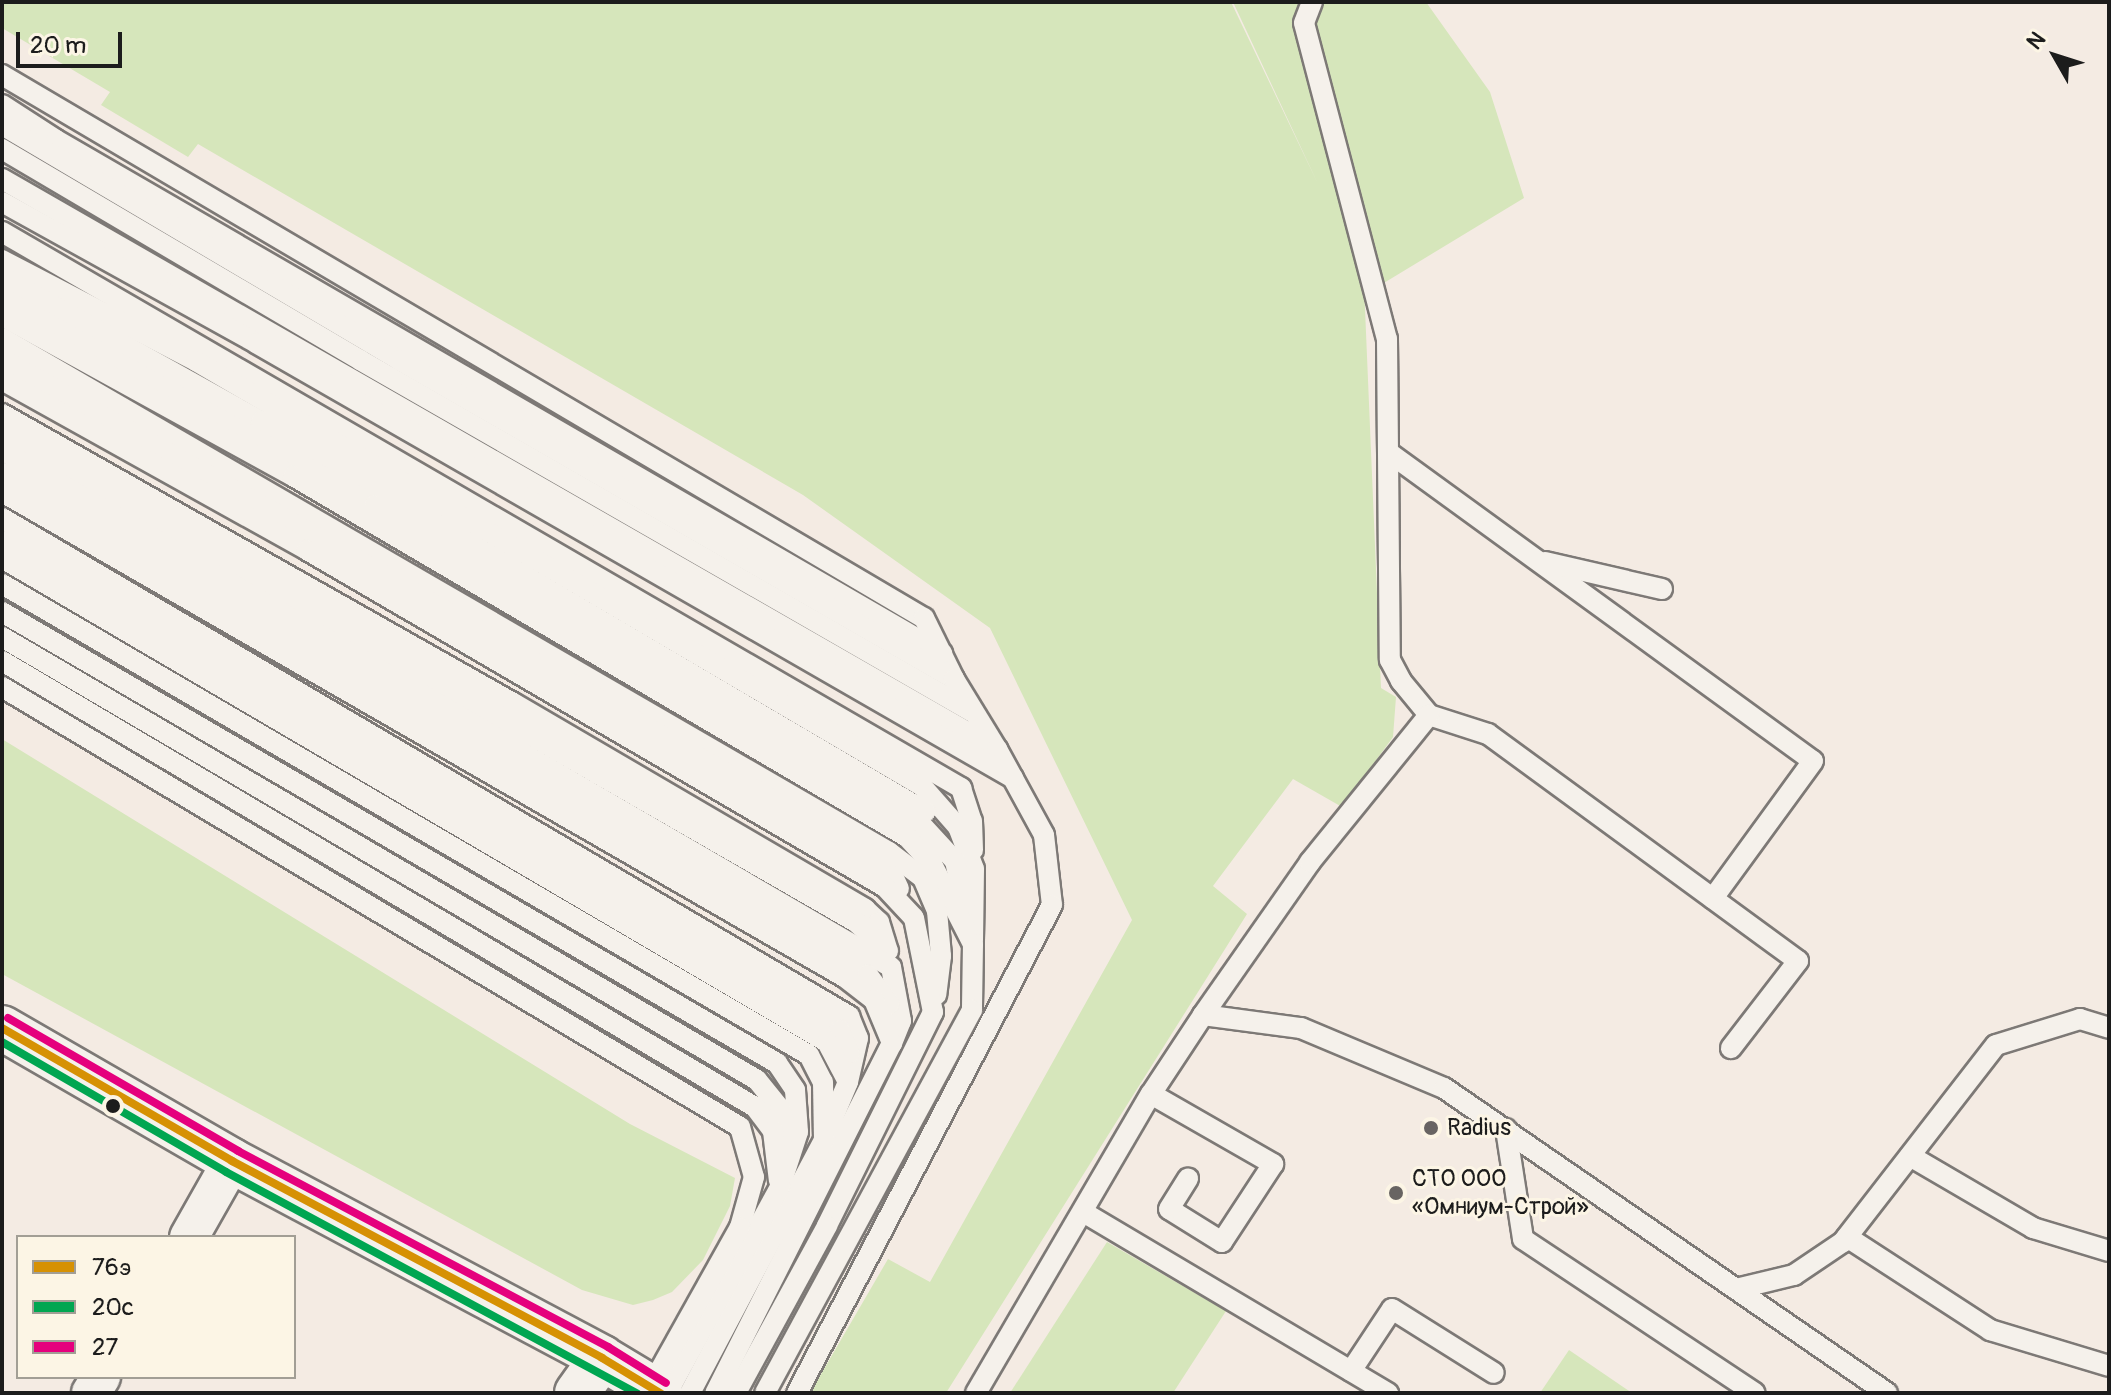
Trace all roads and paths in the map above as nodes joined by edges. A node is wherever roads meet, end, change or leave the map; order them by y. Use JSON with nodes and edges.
{"nodes":[{"id":1,"x":1312,"y":2,"type":"edge"},
{"id":2,"x":2,"y":75,"type":"edge"},
{"id":3,"x":2,"y":105,"type":"edge"},
{"id":4,"x":2,"y":125,"type":"edge"},
{"id":5,"x":2,"y":149,"type":"edge"},
{"id":6,"x":2,"y":179,"type":"edge"},
{"id":7,"x":2,"y":202,"type":"edge"},
{"id":8,"x":2,"y":232,"type":"edge"},
{"id":9,"x":2,"y":260,"type":"edge"},
{"id":10,"x":2,"y":277,"type":"edge"},
{"id":11,"x":2,"y":298,"type":"edge"},
{"id":12,"x":2,"y":316,"type":"edge"},
{"id":13,"x":2,"y":338,"type":"edge"},
{"id":14,"x":2,"y":359,"type":"edge"},
{"id":15,"x":2,"y":380,"type":"edge"},
{"id":16,"x":2,"y":414,"type":"edge"},
{"id":17,"x":2,"y":431,"type":"edge"},
{"id":18,"x":2,"y":450,"type":"edge"},
{"id":19,"x":1388,"y":452,"type":"junction"},
{"id":20,"x":2,"y":472,"type":"edge"},
{"id":21,"x":2,"y":492,"type":"edge"},
{"id":22,"x":2,"y":518,"type":"edge"},
{"id":23,"x":2,"y":540,"type":"edge"},
{"id":24,"x":2,"y":558,"type":"edge"},
{"id":25,"x":1535,"y":559,"type":"junction"},
{"id":26,"x":2,"y":584,"type":"edge"},
{"id":27,"x":1662,"y":589,"type":"dead end"},
{"id":28,"x":2,"y":612,"type":"edge"},
{"id":29,"x":2,"y":637,"type":"edge"},
{"id":30,"x":942,"y":653,"type":"junction"},
{"id":31,"x":2,"y":661,"type":"edge"},
{"id":32,"x":954,"y":679,"type":"junction"},
{"id":33,"x":2,"y":687,"type":"edge"},
{"id":34,"x":972,"y":711,"type":"junction"},
{"id":35,"x":1429,"y":715,"type":"junction"},
{"id":36,"x":997,"y":749,"type":"junction"},
{"id":37,"x":1016,"y":780,"type":"junction"},
{"id":38,"x":965,"y":865,"type":"junction"},
{"id":39,"x":1713,"y":898,"type":"junction"},
{"id":40,"x":914,"y":918,"type":"junction"},
{"id":41,"x":973,"y":944,"type":"junction"},
{"id":42,"x":890,"y":959,"type":"junction"},
{"id":43,"x":933,"y":1012,"type":"junction"},
{"id":44,"x":1203,"y":1015,"type":"junction"},
{"id":45,"x":901,"y":1021,"type":"junction"},
{"id":46,"x":2,"y":1028,"type":"edge"},
{"id":47,"x":2109,"y":1028,"type":"edge"},
{"id":48,"x":892,"y":1043,"type":"junction"},
{"id":49,"x":1731,"y":1048,"type":"dead end"},
{"id":50,"x":854,"y":1061,"type":"junction"},
{"id":51,"x":848,"y":1082,"type":"junction"},
{"id":52,"x":1151,"y":1094,"type":"junction"},
{"id":53,"x":1506,"y":1129,"type":"junction"},
{"id":54,"x":824,"y":1140,"type":"junction"},
{"id":55,"x":792,"y":1148,"type":"junction"},
{"id":56,"x":1910,"y":1156,"type":"junction"},
{"id":57,"x":232,"y":1161,"type":"junction"},
{"id":58,"x":1188,"y":1179,"type":"dead end"},
{"id":59,"x":780,"y":1187,"type":"junction"},
{"id":60,"x":1083,"y":1212,"type":"junction"},
{"id":61,"x":190,"y":1235,"type":"edge"},
{"id":62,"x":1847,"y":1237,"type":"junction"},
{"id":63,"x":2109,"y":1251,"type":"edge"},
{"id":64,"x":1736,"y":1289,"type":"junction"},
{"id":65,"x":602,"y":1358,"type":"junction"},
{"id":66,"x":2109,"y":1366,"type":"edge"},
{"id":67,"x":1351,"y":1371,"type":"junction"},
{"id":68,"x":1494,"y":1373,"type":"dead end"},
{"id":69,"x":667,"y":1392,"type":"edge"},
{"id":70,"x":577,"y":1393,"type":"edge"},
{"id":71,"x":715,"y":1393,"type":"edge"},
{"id":72,"x":736,"y":1393,"type":"edge"},
{"id":73,"x":765,"y":1393,"type":"edge"},
{"id":74,"x":797,"y":1393,"type":"edge"},
{"id":75,"x":976,"y":1393,"type":"edge"},
{"id":76,"x":1388,"y":1393,"type":"edge"},
{"id":77,"x":1755,"y":1393,"type":"edge"},
{"id":78,"x":1887,"y":1393,"type":"edge"}],
"edges":[{"from":1,"to":19,"type":"lane"},
{"from":2,"to":30,"type":"lane"},
{"from":3,"to":30,"type":"lane"},
{"from":4,"to":32,"type":"lane"},
{"from":5,"to":34,"type":"lane"},
{"from":6,"to":36,"type":"lane"},
{"from":7,"to":37,"type":"lane"},
{"from":8,"to":38,"type":"lane"},
{"from":9,"to":38,"type":"lane"},
{"from":10,"to":38,"type":"lane"},
{"from":11,"to":38,"type":"lane"},
{"from":12,"to":41,"type":"lane"},
{"from":13,"to":43,"type":"lane"},
{"from":14,"to":40,"type":"lane"},
{"from":15,"to":40,"type":"lane"},
{"from":16,"to":42,"type":"lane"},
{"from":17,"to":42,"type":"lane"},
{"from":18,"to":42,"type":"lane"},
{"from":19,"to":25,"type":"lane"},
{"from":19,"to":35,"type":"lane"},
{"from":20,"to":45,"type":"lane"},
{"from":21,"to":48,"type":"lane"},
{"from":22,"to":50,"type":"lane"},
{"from":23,"to":50,"type":"lane"},
{"from":24,"to":51,"type":"lane"},
{"from":25,"to":27,"type":"lane"},
{"from":25,"to":39,"type":"lane"},
{"from":26,"to":54,"type":"lane"},
{"from":28,"to":55,"type":"lane"},
{"from":29,"to":55,"type":"lane"},
{"from":30,"to":32,"type":"lane"},
{"from":31,"to":59,"type":"lane"},
{"from":32,"to":34,"type":"lane"},
{"from":33,"to":69,"type":"lane"},
{"from":34,"to":36,"type":"lane"},
{"from":35,"to":39,"type":"lane"},
{"from":35,"to":44,"type":"lane"},
{"from":36,"to":37,"type":"lane"},
{"from":37,"to":74,"type":"lane"},
{"from":38,"to":41,"type":"lane"},
{"from":39,"to":49,"type":"lane"},
{"from":40,"to":43,"type":"lane"},
{"from":41,"to":73,"type":"lane"},
{"from":42,"to":45,"type":"lane"},
{"from":43,"to":72,"type":"lane"},
{"from":44,"to":52,"type":"lane"},
{"from":44,"to":53,"type":"lane"},
{"from":45,"to":48,"type":"lane"},
{"from":46,"to":57,"type":"main road"},
{"from":47,"to":56,"type":"lane"},
{"from":48,"to":71,"type":"lane"},
{"from":50,"to":51,"type":"lane"},
{"from":51,"to":54,"type":"lane"},
{"from":52,"to":58,"type":"lane"},
{"from":52,"to":60,"type":"lane"},
{"from":53,"to":64,"type":"lane"},
{"from":53,"to":77,"type":"lane"},
{"from":54,"to":69,"type":"lane"},
{"from":55,"to":59,"type":"lane"},
{"from":56,"to":62,"type":"lane"},
{"from":56,"to":63,"type":"lane"},
{"from":57,"to":61,"type":"street"},
{"from":57,"to":65,"type":"main road"},
{"from":59,"to":69,"type":"lane"},
{"from":60,"to":67,"type":"lane"},
{"from":60,"to":75,"type":"lane"},
{"from":62,"to":64,"type":"lane"},
{"from":62,"to":66,"type":"lane"},
{"from":64,"to":78,"type":"lane"},
{"from":65,"to":69,"type":"main road"},
{"from":65,"to":70,"type":"main road"},
{"from":67,"to":68,"type":"lane"},
{"from":67,"to":76,"type":"lane"}]}
